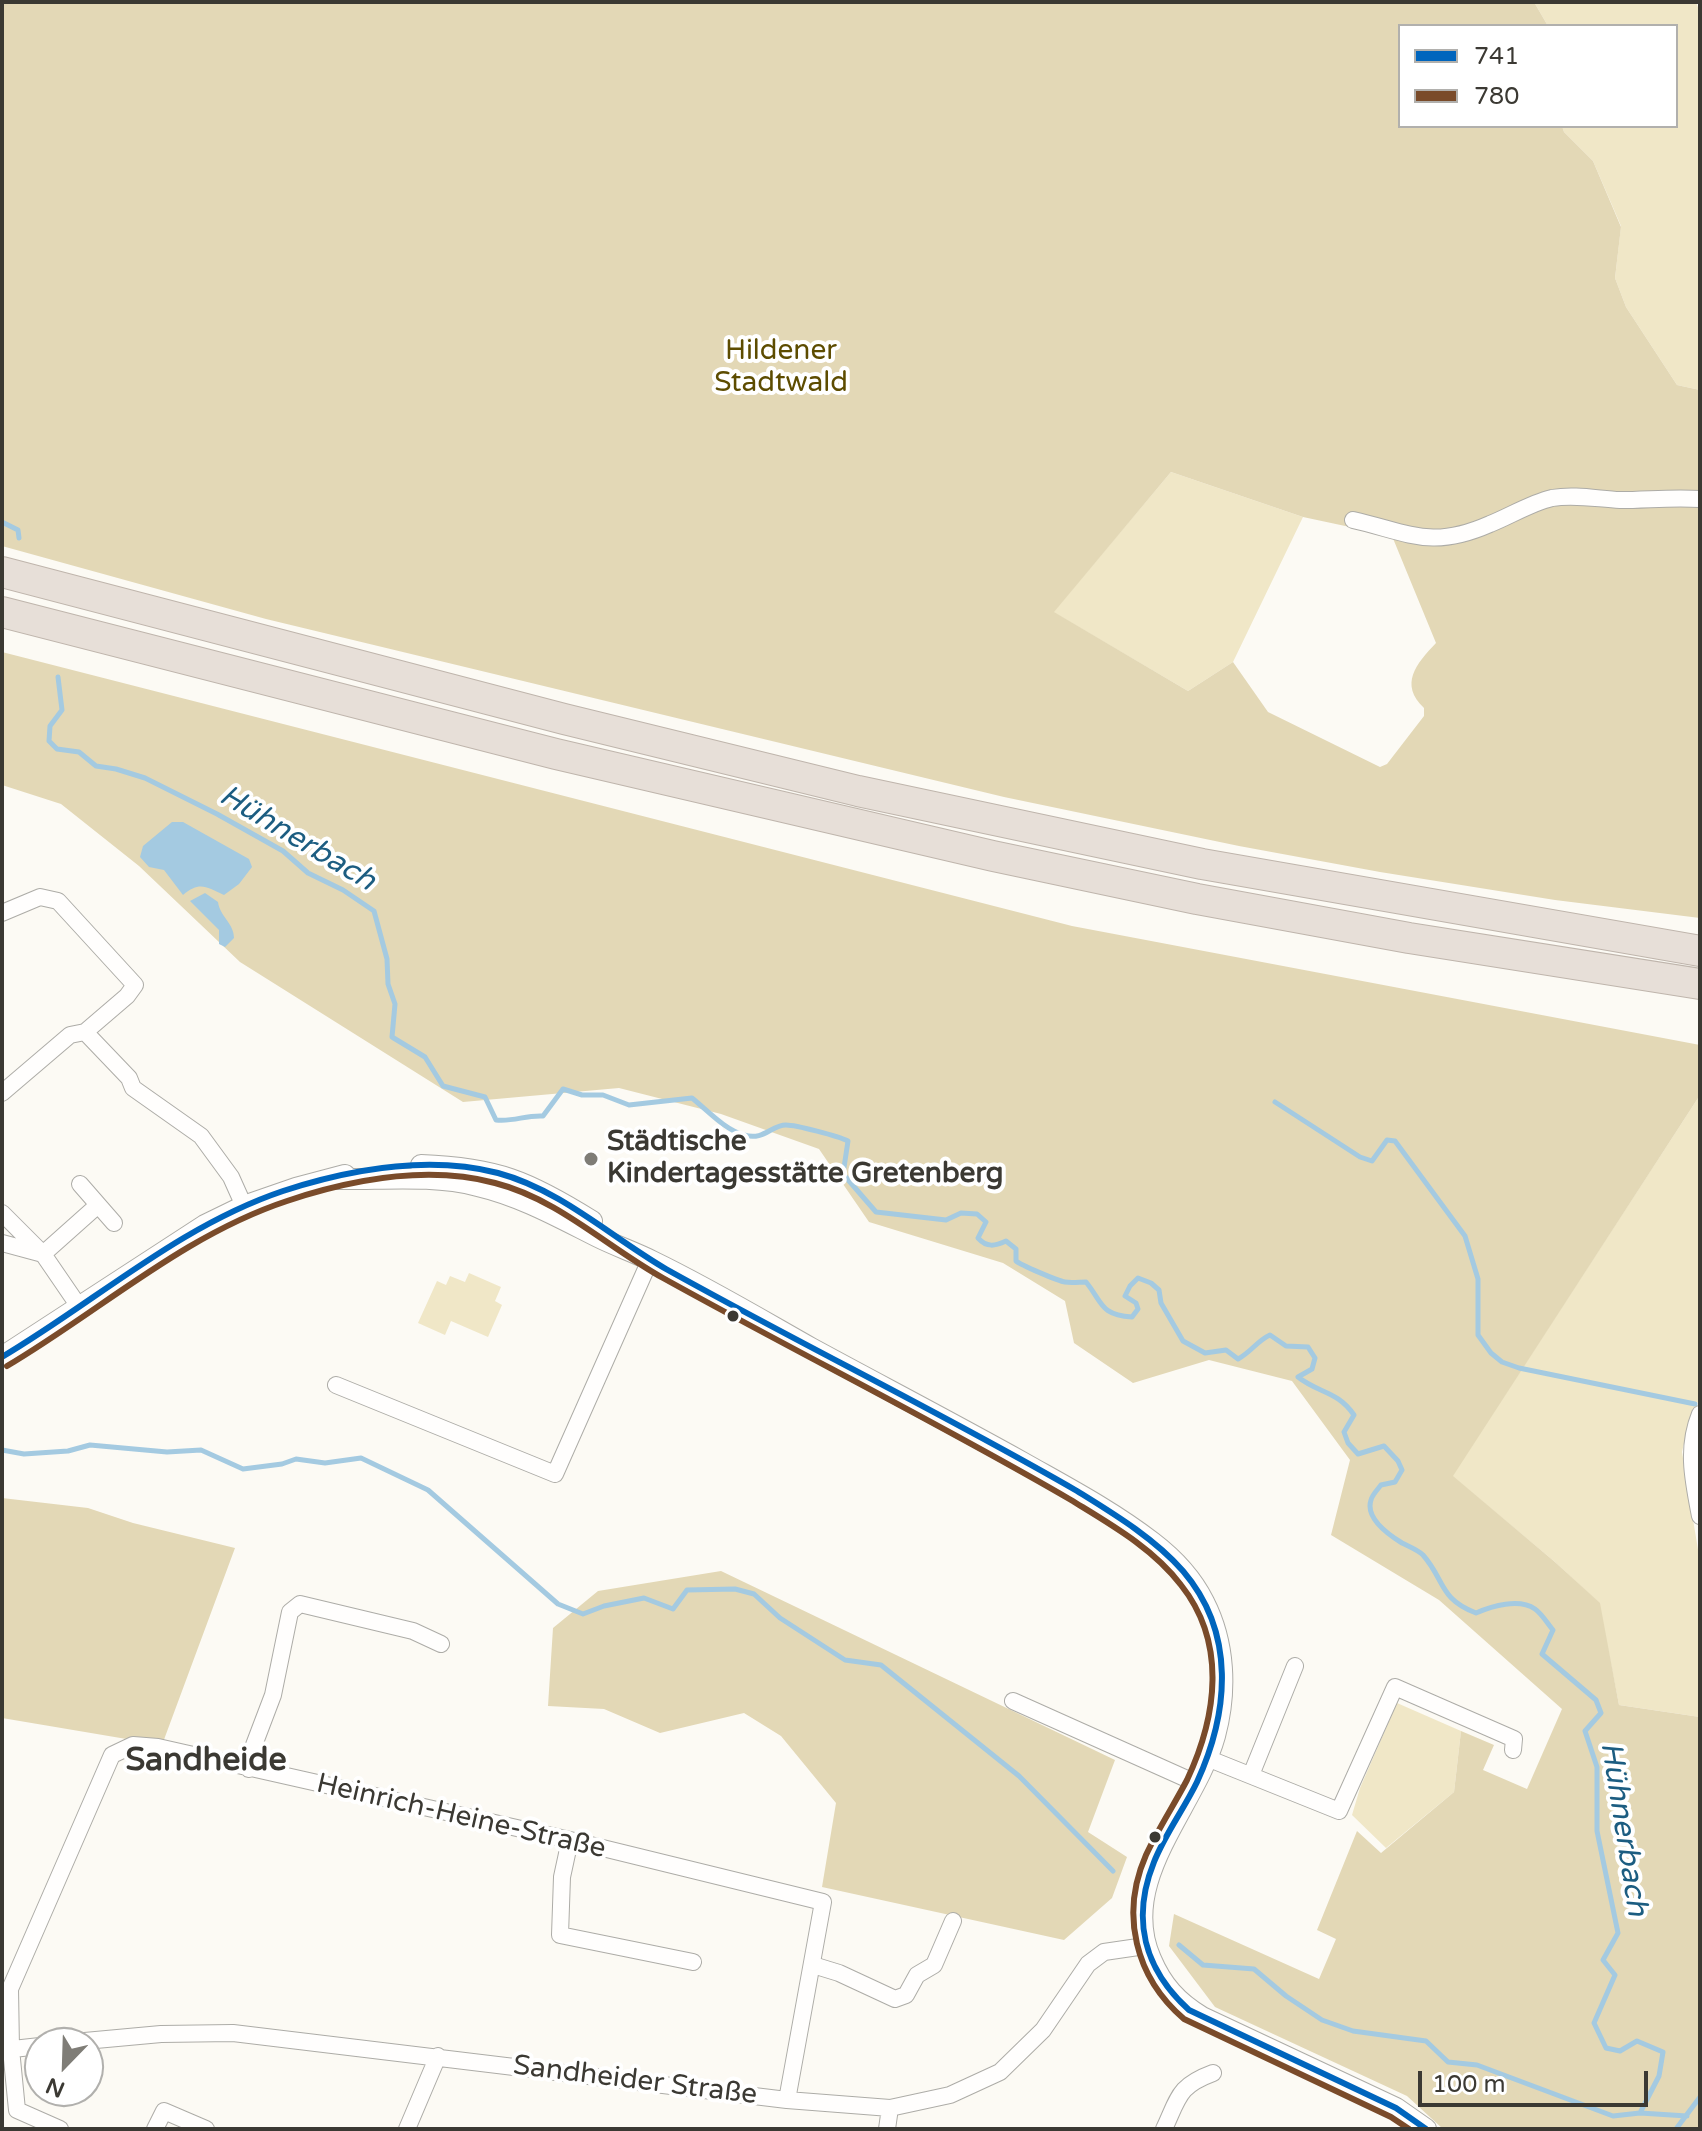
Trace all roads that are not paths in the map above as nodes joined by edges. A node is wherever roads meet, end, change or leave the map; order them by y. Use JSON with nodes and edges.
{"nodes":[{"id":1,"x":1700,"y":499,"type":"edge"},
{"id":2,"x":1353,"y":520,"type":"dead end"},
{"id":3,"x":2,"y":572,"type":"edge"},
{"id":4,"x":2,"y":612,"type":"edge"},
{"id":5,"x":2,"y":913,"type":"edge"},
{"id":6,"x":1700,"y":932,"type":"edge"},
{"id":7,"x":1625,"y":939,"type":"junction"},
{"id":8,"x":1700,"y":951,"type":"edge"},
{"id":9,"x":1700,"y":984,"type":"edge"},
{"id":10,"x":85,"y":1032,"type":"junction"},
{"id":11,"x":2,"y":1093,"type":"edge"},
{"id":12,"x":80,"y":1184,"type":"dead end"},
{"id":13,"x":98,"y":1205,"type":"junction"},
{"id":14,"x":244,"y":1206,"type":"junction"},
{"id":15,"x":2,"y":1213,"type":"edge"},
{"id":16,"x":114,"y":1223,"type":"dead end"},
{"id":17,"x":2,"y":1243,"type":"edge"},
{"id":18,"x":43,"y":1254,"type":"junction"},
{"id":19,"x":650,"y":1260,"type":"junction"},
{"id":20,"x":80,"y":1308,"type":"junction"},
{"id":21,"x":3,"y":1358,"type":"edge"},
{"id":22,"x":336,"y":1385,"type":"dead end"},
{"id":23,"x":1700,"y":1414,"type":"edge"},
{"id":24,"x":1700,"y":1516,"type":"edge"},
{"id":25,"x":441,"y":1644,"type":"dead end"},
{"id":26,"x":1295,"y":1666,"type":"dead end"},
{"id":27,"x":1013,"y":1701,"type":"dead end"},
{"id":28,"x":1513,"y":1750,"type":"dead end"},
{"id":29,"x":1207,"y":1758,"type":"junction"},
{"id":30,"x":249,"y":1769,"type":"junction"},
{"id":31,"x":1251,"y":1775,"type":"junction"},
{"id":32,"x":1196,"y":1783,"type":"junction"},
{"id":33,"x":570,"y":1840,"type":"junction"},
{"id":34,"x":953,"y":1921,"type":"dead end"},
{"id":35,"x":1145,"y":1946,"type":"junction"},
{"id":36,"x":693,"y":1962,"type":"dead end"},
{"id":37,"x":813,"y":1965,"type":"junction"},
{"id":38,"x":104,"y":2039,"type":"edge"},
{"id":39,"x":6,"y":2049,"type":"edge"},
{"id":40,"x":438,"y":2056,"type":"junction"},
{"id":41,"x":1213,"y":2073,"type":"dead end"},
{"id":42,"x":787,"y":2100,"type":"junction"},
{"id":43,"x":890,"y":2108,"type":"junction"},
{"id":44,"x":60,"y":2129,"type":"edge"},
{"id":45,"x":155,"y":2129,"type":"edge"},
{"id":46,"x":206,"y":2129,"type":"edge"},
{"id":47,"x":407,"y":2129,"type":"edge"},
{"id":48,"x":887,"y":2129,"type":"edge"},
{"id":49,"x":1164,"y":2129,"type":"edge"},
{"id":50,"x":1426,"y":2129,"type":"edge"}],
"edges":[{"from":1,"to":2,"type":"street"},
{"from":3,"to":7,"type":"highway"},
{"from":4,"to":9,"type":"highway"},
{"from":5,"to":10,"type":"street"},
{"from":6,"to":7,"type":"highway"},
{"from":7,"to":8,"type":"highway"},
{"from":10,"to":11,"type":"street"},
{"from":10,"to":14,"type":"street"},
{"from":12,"to":13,"type":"street"},
{"from":13,"to":16,"type":"street"},
{"from":13,"to":18,"type":"street"},
{"from":14,"to":19,"type":"street"},
{"from":14,"to":20,"type":"street"},
{"from":15,"to":18,"type":"street"},
{"from":17,"to":18,"type":"street"},
{"from":18,"to":20,"type":"street"},
{"from":19,"to":22,"type":"street"},
{"from":19,"to":29,"type":"street"},
{"from":20,"to":21,"type":"street"},
{"from":23,"to":24,"type":"street"},
{"from":25,"to":30,"type":"street"},
{"from":26,"to":31,"type":"street"},
{"from":27,"to":32,"type":"street"},
{"from":28,"to":31,"type":"street"},
{"from":29,"to":31,"type":"street"},
{"from":29,"to":32,"type":"street"},
{"from":30,"to":33,"type":"street","name":"Heinrich-Heine-Straße"},
{"from":30,"to":39,"type":"street","name":"Heinrich-Heine-Straße"},
{"from":32,"to":35,"type":"street"},
{"from":33,"to":36,"type":"street"},
{"from":33,"to":37,"type":"street","name":"Heinrich-Heine-Straße"},
{"from":34,"to":37,"type":"street"},
{"from":35,"to":43,"type":"street","name":"Sandheider Straße"},
{"from":35,"to":50,"type":"street"},
{"from":37,"to":42,"type":"street","name":"Heinrich-Heine-Straße"},
{"from":38,"to":40,"type":"street","name":"Sandheider Straße"},
{"from":39,"to":44,"type":"street","name":"Heinrich-Heine-Straße"},
{"from":40,"to":42,"type":"street","name":"Sandheider Straße"},
{"from":40,"to":47,"type":"street"},
{"from":41,"to":49,"type":"street"},
{"from":42,"to":43,"type":"street","name":"Sandheider Straße"},
{"from":43,"to":48,"type":"street"},
{"from":45,"to":46,"type":"street"}]}
